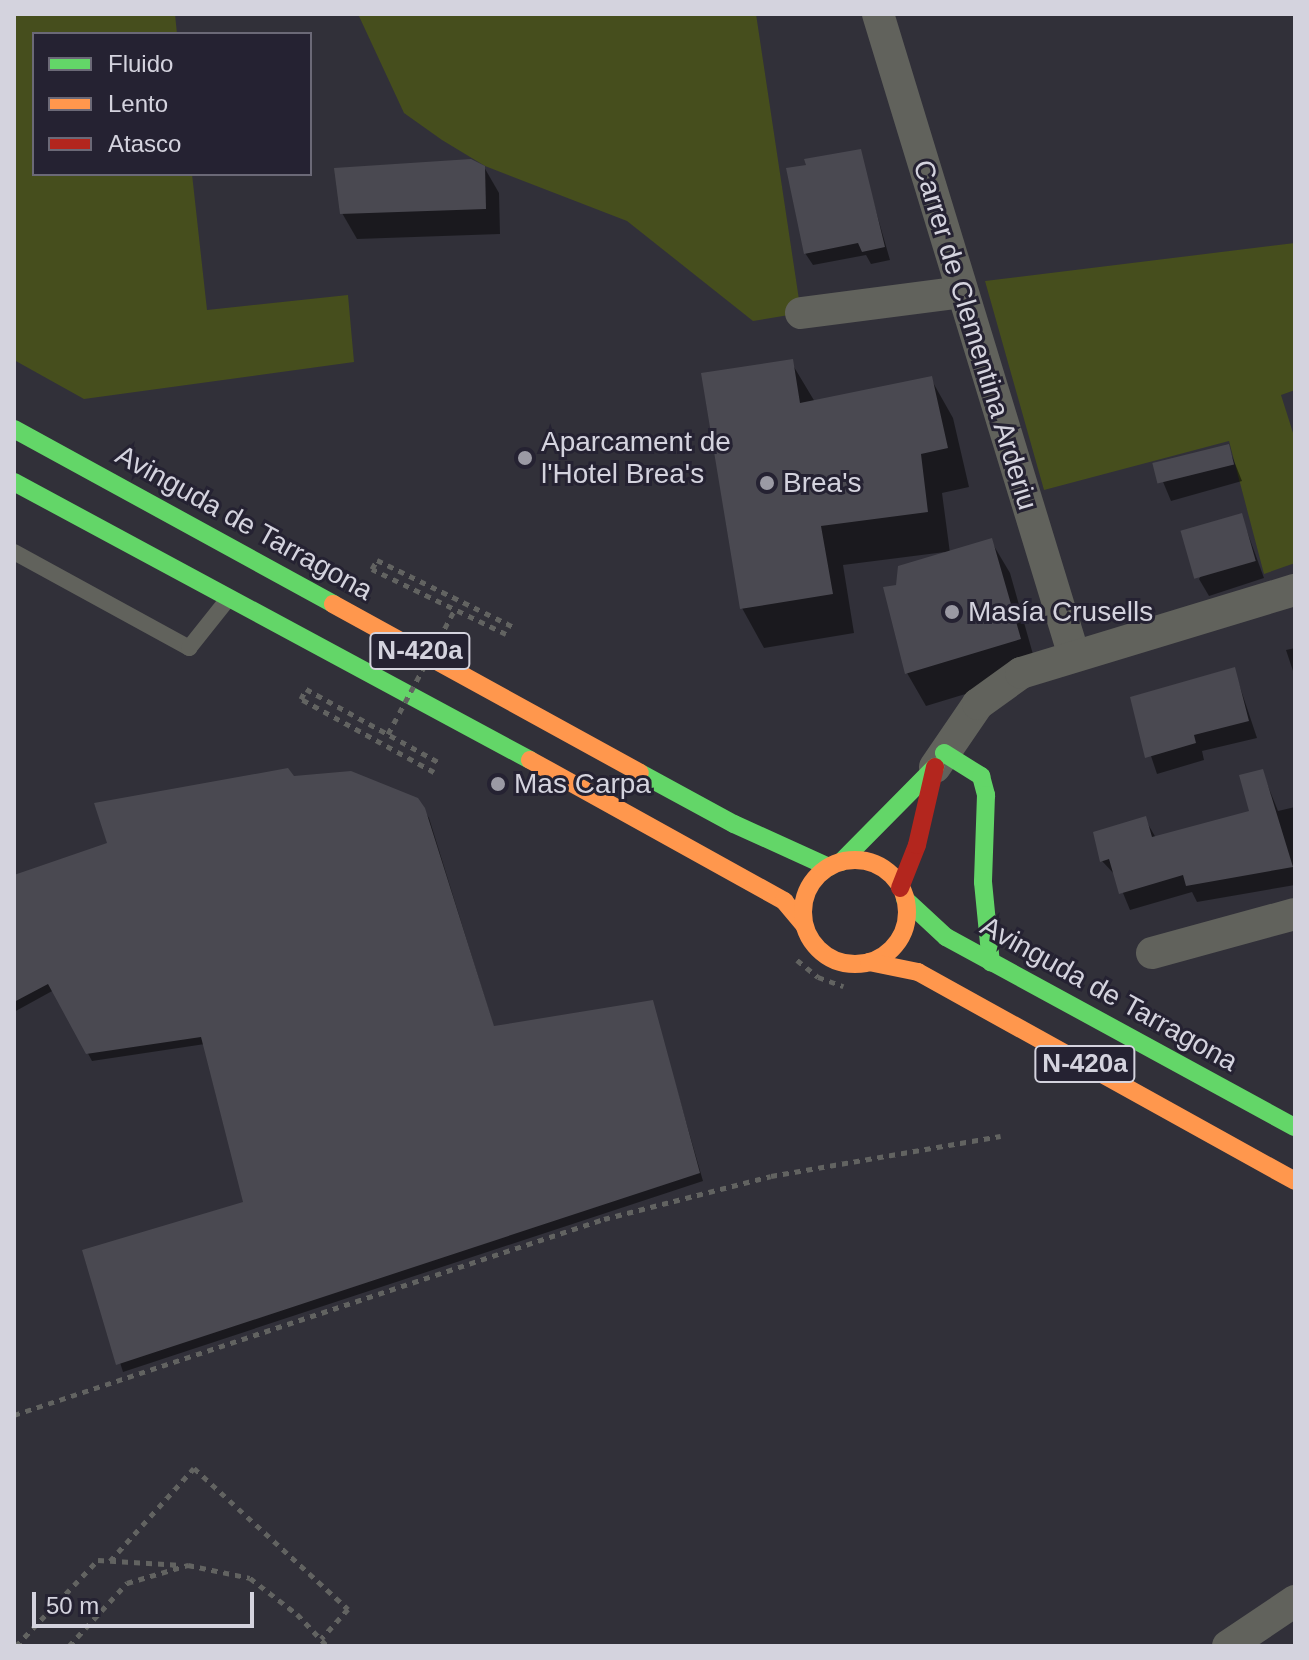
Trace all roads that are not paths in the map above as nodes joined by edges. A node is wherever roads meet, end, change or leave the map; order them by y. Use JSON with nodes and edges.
{"nodes":[{"id":1,"x":878,"y":14,"type":"edge"},
{"id":2,"x":962,"y":292,"type":"junction"},
{"id":3,"x":801,"y":313,"type":"dead end"},
{"id":4,"x":14,"y":429,"type":"edge"},
{"id":5,"x":14,"y":482,"type":"edge"},
{"id":6,"x":14,"y":552,"type":"edge"},
{"id":7,"x":1295,"y":590,"type":"edge"},
{"id":8,"x":228,"y":599,"type":"junction"},
{"id":9,"x":1074,"y":656,"type":"junction"},
{"id":10,"x":940,"y":760,"type":"junction"},
{"id":11,"x":835,"y":865,"type":"junction"},
{"id":12,"x":903,"y":893,"type":"junction"},
{"id":13,"x":1295,"y":914,"type":"edge"},
{"id":14,"x":804,"y":925,"type":"junction"},
{"id":15,"x":1152,"y":953,"type":"dead end"},
{"id":16,"x":869,"y":962,"type":"junction"},
{"id":17,"x":991,"y":963,"type":"junction"},
{"id":18,"x":1295,"y":1127,"type":"edge"},
{"id":19,"x":1295,"y":1181,"type":"edge"},
{"id":20,"x":1295,"y":1601,"type":"edge"},
{"id":21,"x":1228,"y":1646,"type":"edge"}],
"edges":[{"from":1,"to":2,"type":"street","name":"Carrer de Clementina Arderiu"},
{"from":2,"to":3,"type":"street"},
{"from":2,"to":9,"type":"street","name":"Carrer de Clementina Arderiu"},
{"from":4,"to":11,"type":"main road","name":"Avinguda de Tarragona","number":"N-420a"},
{"from":5,"to":8,"type":"main road","number":"N-420a"},
{"from":6,"to":8,"type":"lane"},
{"from":7,"to":9,"type":"street"},
{"from":8,"to":14,"type":"main road","number":"N-420a"},
{"from":9,"to":10,"type":"street"},
{"from":10,"to":11,"type":"main road"},
{"from":10,"to":12,"type":"main road"},
{"from":10,"to":17,"type":"main road"},
{"from":11,"to":12,"type":"main road","number":"N-420a"},
{"from":11,"to":14,"type":"main road"},
{"from":12,"to":16,"type":"main road"},
{"from":12,"to":17,"type":"main road","name":"Avinguda de Tarragona","number":"N-420a"},
{"from":13,"to":15,"type":"street"},
{"from":14,"to":16,"type":"main road","number":"N-420a"},
{"from":16,"to":19,"type":"main road","number":"N-420a"},
{"from":17,"to":18,"type":"main road","name":"Avinguda de Tarragona","number":"N-420a"},
{"from":20,"to":21,"type":"street"}]}
